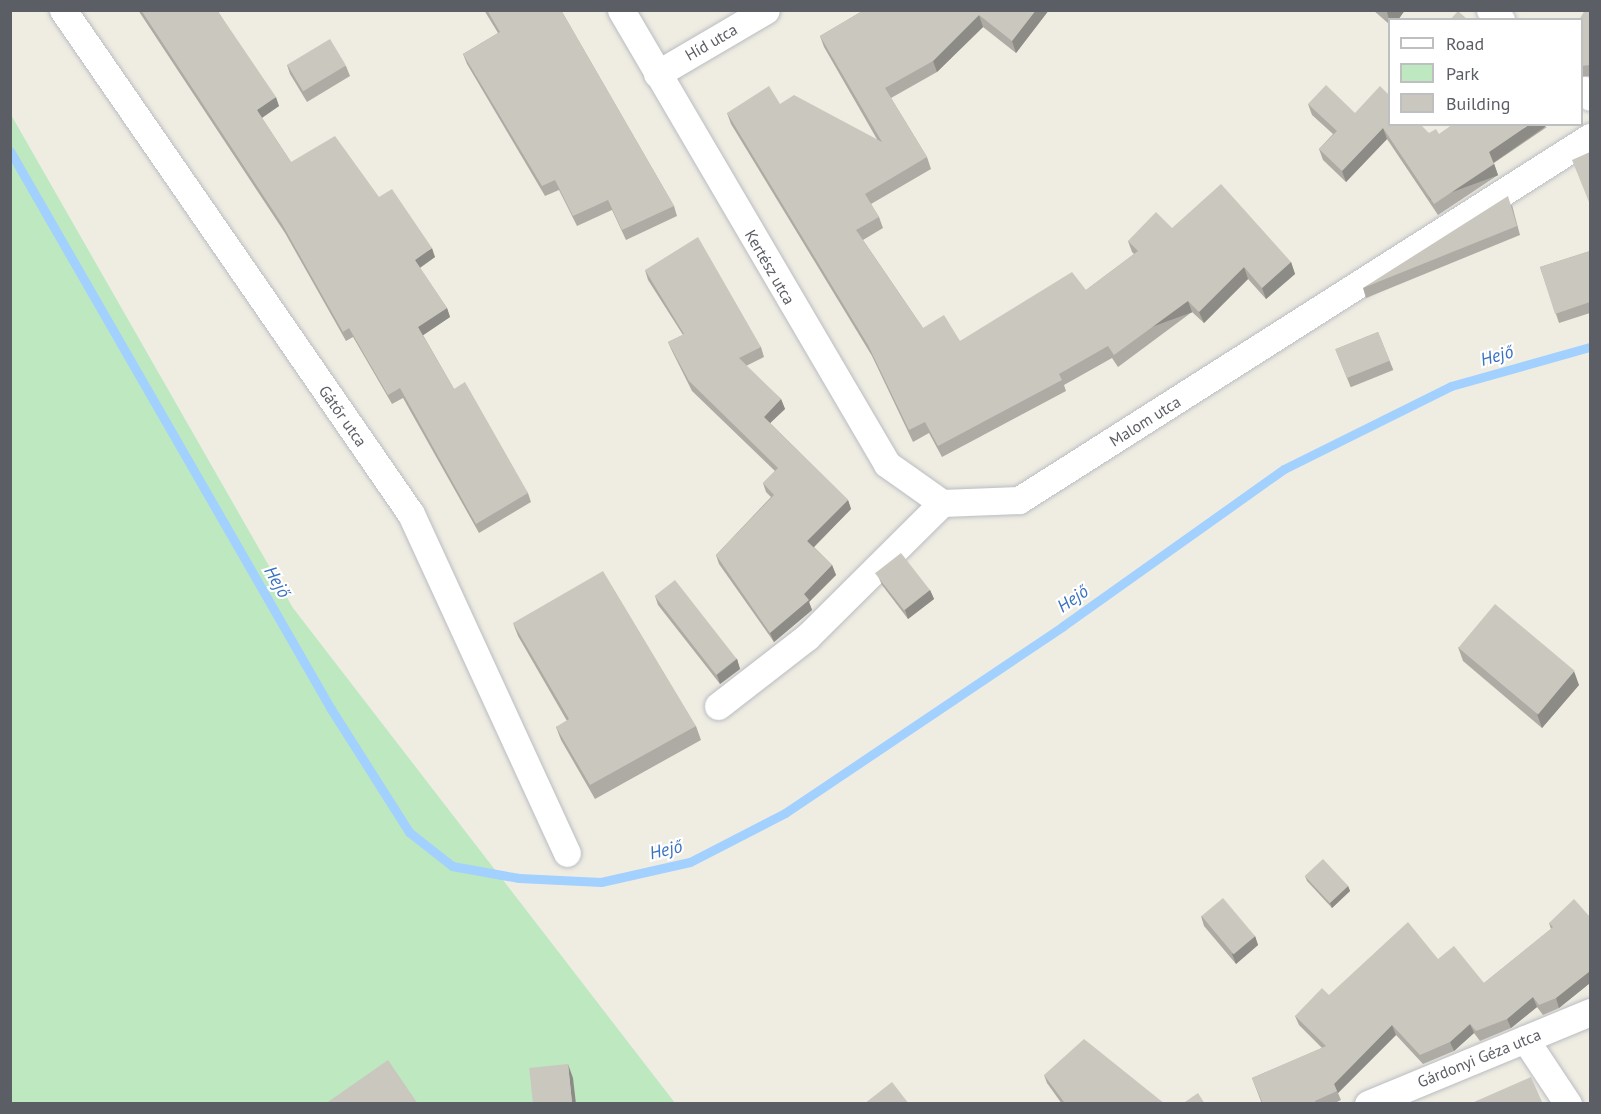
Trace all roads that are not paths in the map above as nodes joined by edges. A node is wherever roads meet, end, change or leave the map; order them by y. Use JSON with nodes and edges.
{"nodes":[{"id":1,"x":63,"y":10,"type":"edge"},
{"id":2,"x":621,"y":10,"type":"edge"},
{"id":3,"x":766,"y":10,"type":"edge"},
{"id":4,"x":657,"y":74,"type":"junction"},
{"id":5,"x":1590,"y":137,"type":"edge"},
{"id":6,"x":942,"y":503,"type":"junction"},
{"id":7,"x":718,"y":706,"type":"dead end"},
{"id":8,"x":567,"y":853,"type":"dead end"},
{"id":9,"x":1590,"y":1012,"type":"edge"},
{"id":10,"x":1526,"y":1039,"type":"junction"},
{"id":11,"x":1368,"y":1104,"type":"edge"},
{"id":12,"x":1568,"y":1104,"type":"edge"}],
"edges":[{"from":1,"to":8,"type":"street","name":"Gátőr utca"},
{"from":2,"to":4,"type":"street","name":"Kertész utca"},
{"from":3,"to":4,"type":"street","name":"Híd utca"},
{"from":4,"to":6,"type":"street","name":"Kertész utca"},
{"from":5,"to":6,"type":"street","name":"Malom utca"},
{"from":6,"to":7,"type":"street"},
{"from":9,"to":10,"type":"street","name":"Gárdonyi Géza utca"},
{"from":10,"to":11,"type":"street","name":"Gárdonyi Géza utca"},
{"from":10,"to":12,"type":"street"}]}
